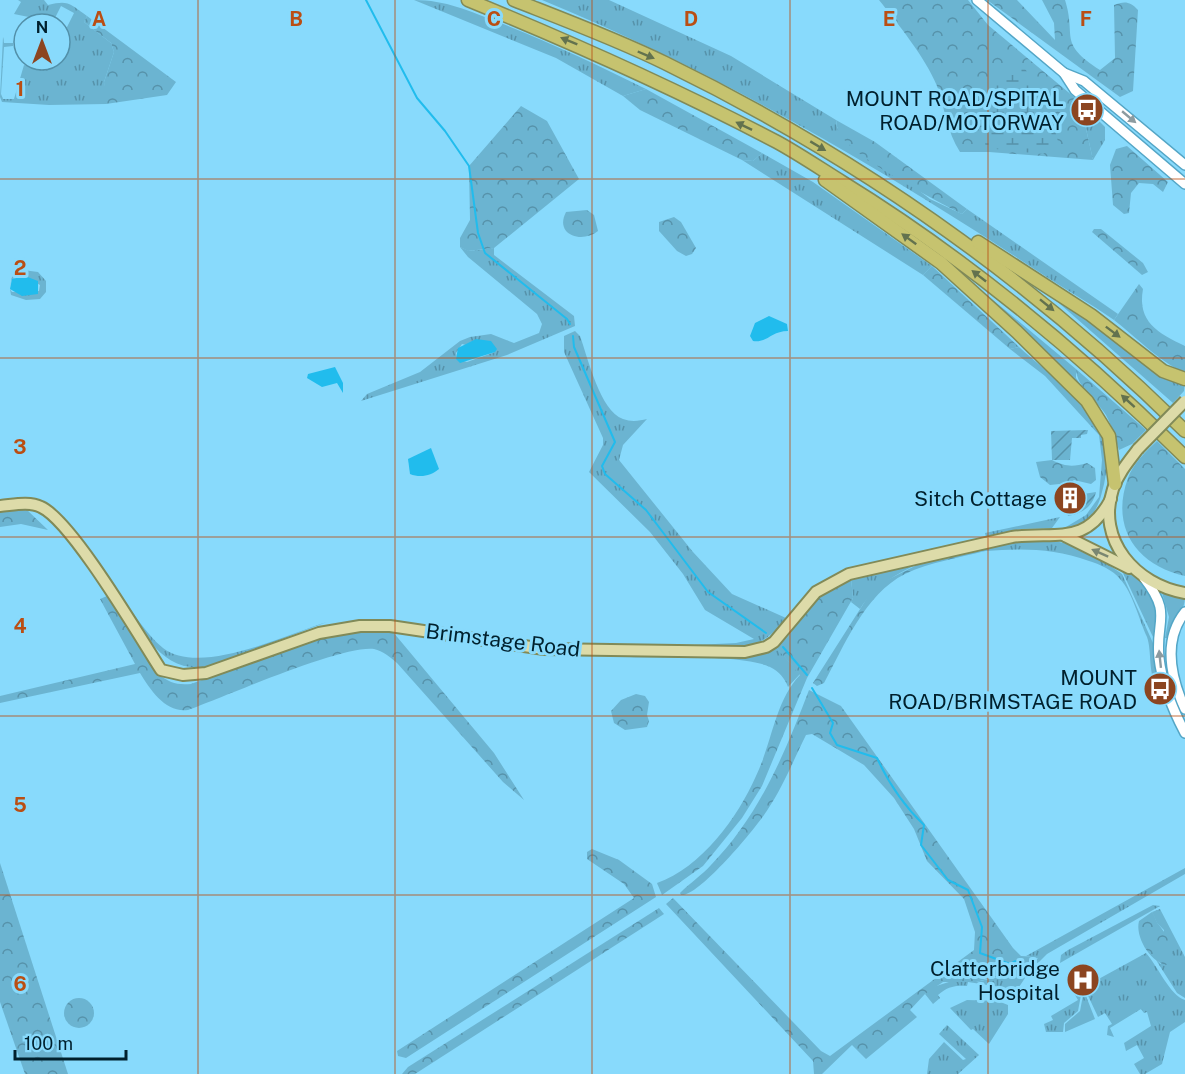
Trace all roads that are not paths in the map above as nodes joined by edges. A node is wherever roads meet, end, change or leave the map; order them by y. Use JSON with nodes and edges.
{"nodes":[{"id":1,"x":468,"y":0,"type":"edge"},
{"id":2,"x":514,"y":0,"type":"edge"},
{"id":3,"x":977,"y":0,"type":"edge"},
{"id":4,"x":1064,"y":73,"type":"junction"},
{"id":5,"x":778,"y":143,"type":"junction"},
{"id":6,"x":1185,"y":165,"type":"edge"},
{"id":7,"x":1185,"y":184,"type":"edge"},
{"id":8,"x":886,"y":189,"type":"junction"},
{"id":9,"x":1185,"y":379,"type":"edge"},
{"id":10,"x":1185,"y":401,"type":"edge"},
{"id":11,"x":1185,"y":431,"type":"edge"},
{"id":12,"x":1185,"y":457,"type":"edge"},
{"id":13,"x":1115,"y":484,"type":"junction"},
{"id":14,"x":1111,"y":499,"type":"junction"},
{"id":15,"x":0,"y":506,"type":"edge"},
{"id":16,"x":1065,"y":536,"type":"junction"},
{"id":17,"x":1134,"y":571,"type":"junction"},
{"id":18,"x":1144,"y":578,"type":"junction"},
{"id":19,"x":1185,"y":593,"type":"edge"},
{"id":20,"x":1185,"y":612,"type":"edge"},
{"id":21,"x":1185,"y":709,"type":"edge"},
{"id":22,"x":1185,"y":734,"type":"edge"}],
"edges":[{"from":5,"to":1,"type":"highway","one_way":true},
{"from":2,"to":8,"type":"highway","one_way":true},
{"from":3,"to":4,"type":"main road"},
{"from":4,"to":6,"type":"main road","one_way":true},
{"from":4,"to":7,"type":"main road"},
{"from":12,"to":5,"type":"highway","one_way":true},
{"from":13,"to":5,"type":"highway","one_way":true},
{"from":8,"to":9,"type":"highway","one_way":true},
{"from":8,"to":11,"type":"highway","one_way":true},
{"from":10,"to":13,"type":"main road","bridge":true},
{"from":13,"to":14,"type":"main road"},
{"from":14,"to":16,"type":"main road","name":"Brimstage Road"},
{"from":14,"to":17,"type":"main road"},
{"from":15,"to":16,"type":"main road","name":"Brimstage Road"},
{"from":17,"to":16,"type":"main road","name":"Brimstage Road","one_way":true},
{"from":17,"to":18,"type":"main road","name":"Brimstage Road"},
{"from":18,"to":19,"type":"main road","name":"Brimstage Road"},
{"from":22,"to":18,"type":"main road","one_way":true},
{"from":20,"to":21,"type":"main road"}]}
